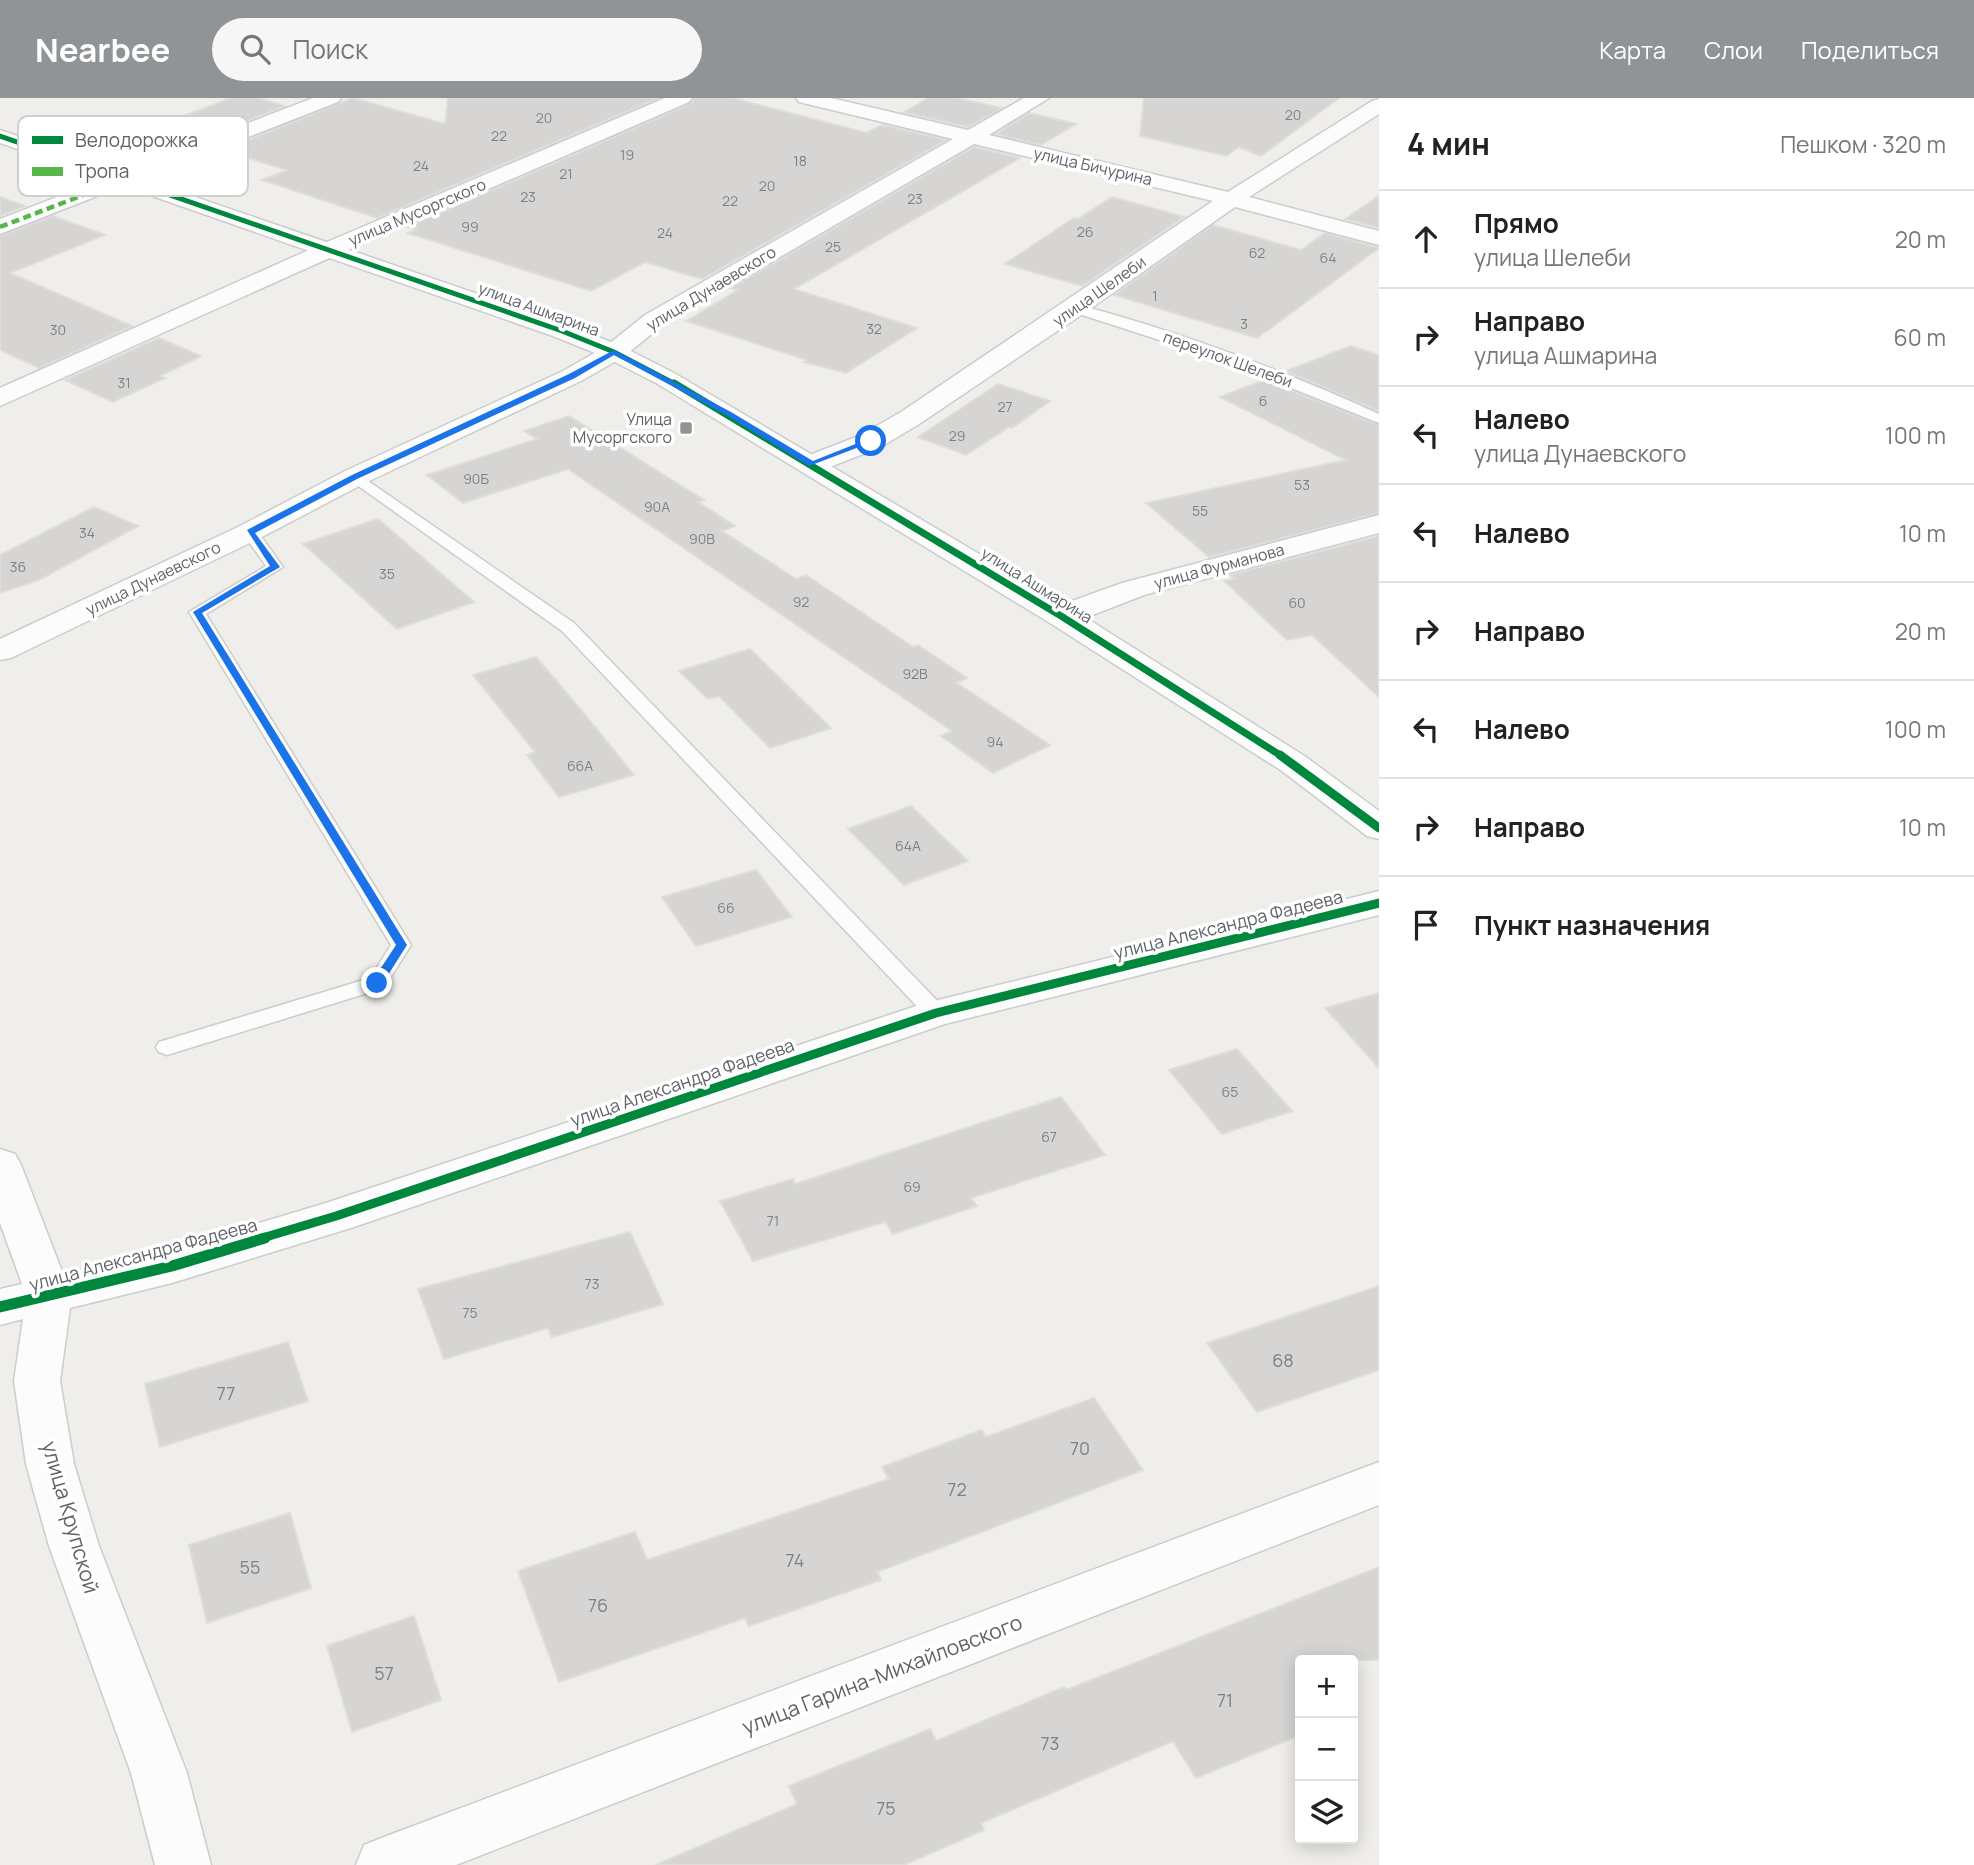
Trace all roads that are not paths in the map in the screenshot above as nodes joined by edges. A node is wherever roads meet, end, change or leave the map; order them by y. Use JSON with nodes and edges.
{"nodes":[{"id":1,"x":331,"y":98,"type":"edge"},
{"id":2,"x":682,"y":98,"type":"edge"},
{"id":3,"x":806,"y":98,"type":"edge"},
{"id":4,"x":1039,"y":98,"type":"edge"},
{"id":5,"x":1379,"y":105,"type":"edge"},
{"id":6,"x":248,"y":131,"type":"edge"},
{"id":7,"x":0,"y":136,"type":"edge"},
{"id":8,"x":968,"y":137,"type":"junction"},
{"id":9,"x":18,"y":142,"type":"edge"},
{"id":10,"x":81,"y":196,"type":"edge"},
{"id":11,"x":173,"y":196,"type":"edge"},
{"id":12,"x":1231,"y":199,"type":"junction"},
{"id":13,"x":0,"y":227,"type":"edge"},
{"id":14,"x":1379,"y":238,"type":"edge"},
{"id":15,"x":327,"y":250,"type":"junction"},
{"id":16,"x":1075,"y":308,"type":"junction"},
{"id":17,"x":614,"y":352,"type":"junction"},
{"id":18,"x":0,"y":398,"type":"edge"},
{"id":19,"x":1377,"y":419,"type":"edge"},
{"id":20,"x":812,"y":464,"type":"junction"},
{"id":21,"x":355,"y":477,"type":"junction"},
{"id":22,"x":1379,"y":524,"type":"edge"},
{"id":23,"x":250,"y":532,"type":"junction"},
{"id":24,"x":1061,"y":616,"type":"junction"},
{"id":25,"x":0,"y":652,"type":"edge"},
{"id":26,"x":1379,"y":828,"type":"edge"},
{"id":27,"x":1379,"y":903,"type":"edge"},
{"id":28,"x":936,"y":1013,"type":"junction"},
{"id":29,"x":167,"y":1046,"type":"dead end"},
{"id":30,"x":0,"y":1165,"type":"edge"},
{"id":31,"x":49,"y":1296,"type":"junction"},
{"id":32,"x":0,"y":1307,"type":"edge"},
{"id":33,"x":1379,"y":1483,"type":"edge"},
{"id":34,"x":183,"y":1865,"type":"edge"},
{"id":35,"x":384,"y":1865,"type":"edge"}],
"edges":[{"from":1,"to":6,"type":"street"},
{"from":2,"to":15,"type":"street","name":"улица Мусоргского"},
{"from":3,"to":8,"type":"street","name":"улица Бичурина"},
{"from":4,"to":8,"type":"street","name":"улица Дунаевского"},
{"from":5,"to":12,"type":"street","name":"улица Шелеби"},
{"from":7,"to":9,"type":"street","name":"улица Ашмарина"},
{"from":8,"to":12,"type":"street","name":"улица Бичурина"},
{"from":8,"to":17,"type":"street","name":"улица Дунаевского"},
{"from":10,"to":13,"type":"street"},
{"from":11,"to":15,"type":"street","name":"улица Ашмарина"},
{"from":12,"to":14,"type":"street","name":"улица Бичурина"},
{"from":12,"to":16,"type":"street","name":"улица Шелеби"},
{"from":15,"to":17,"type":"street","name":"улица Ашмарина"},
{"from":15,"to":18,"type":"street","name":"улица Мусоргского"},
{"from":16,"to":19,"type":"lane","name":"переулок Шелеби"},
{"from":16,"to":20,"type":"street","name":"улица Шелеби"},
{"from":17,"to":20,"type":"street","name":"улица Ашмарина"},
{"from":17,"to":21,"type":"street","name":"улица Дунаевского"},
{"from":20,"to":24,"type":"street","name":"улица Ашмарина"},
{"from":21,"to":23,"type":"street","name":"улица Дунаевского"},
{"from":21,"to":28,"type":"lane"},
{"from":22,"to":24,"type":"street","name":"улица Фурманова"},
{"from":23,"to":25,"type":"street","name":"улица Дунаевского"},
{"from":23,"to":29,"type":"lane"},
{"from":24,"to":26,"type":"street","name":"улица Ашмарина"},
{"from":27,"to":28,"type":"street","name":"улица Александра Фадеева"},
{"from":28,"to":31,"type":"street","name":"улица Александра Фадеева"},
{"from":30,"to":31,"type":"street","name":"улица Крупской"},
{"from":31,"to":32,"type":"street","name":"улица Александра Фадеева"},
{"from":31,"to":34,"type":"street","name":"улица Крупской"},
{"from":33,"to":35,"type":"street","name":"улица Гарина-Михайловского"}]}
